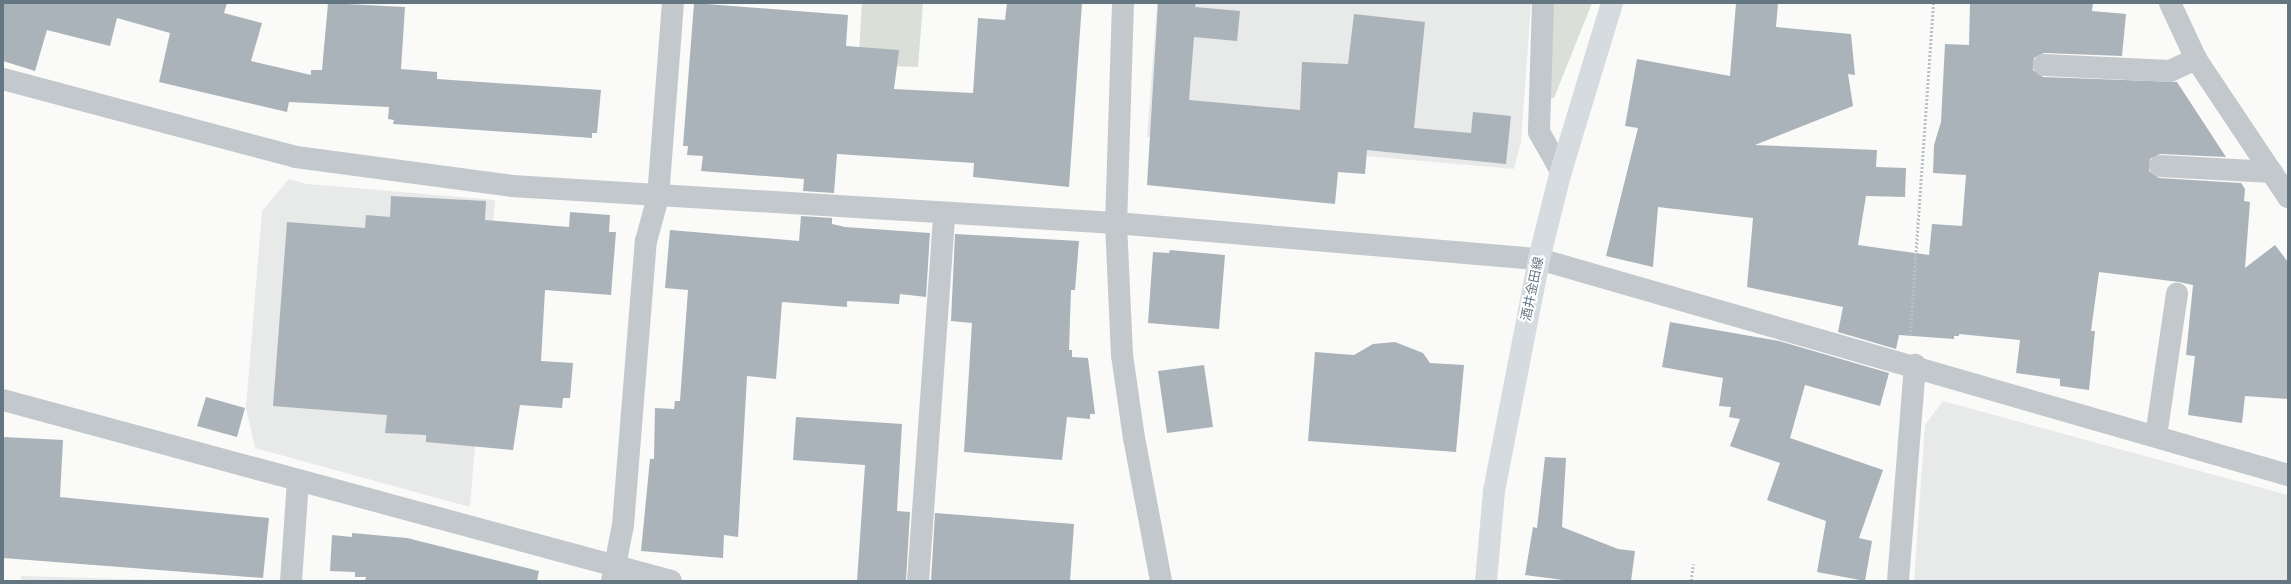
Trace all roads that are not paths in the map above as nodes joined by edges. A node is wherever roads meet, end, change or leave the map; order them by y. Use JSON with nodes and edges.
{"nodes":[{"id":1,"x":673,"y":3,"type":"edge"},
{"id":2,"x":1123,"y":3,"type":"edge"},
{"id":3,"x":1543,"y":3,"type":"edge"},
{"id":4,"x":1612,"y":3,"type":"edge"},
{"id":5,"x":2170,"y":3,"type":"edge"},
{"id":6,"x":2196,"y":60,"type":"junction"},
{"id":7,"x":2044,"y":64,"type":"dead end"},
{"id":8,"x":3,"y":79,"type":"edge"},
{"id":9,"x":2160,"y":166,"type":"dead end"},
{"id":10,"x":1561,"y":171,"type":"junction"},
{"id":11,"x":2272,"y":172,"type":"junction"},
{"id":12,"x":658,"y":197,"type":"junction"},
{"id":13,"x":2288,"y":197,"type":"edge"},
{"id":14,"x":944,"y":214,"type":"junction"},
{"id":15,"x":1116,"y":223,"type":"junction"},
{"id":16,"x":1539,"y":259,"type":"junction"},
{"id":17,"x":2177,"y":294,"type":"dead end"},
{"id":18,"x":1915,"y":365,"type":"junction"},
{"id":19,"x":3,"y":400,"type":"edge"},
{"id":20,"x":2156,"y":436,"type":"junction"},
{"id":21,"x":2288,"y":475,"type":"edge"},
{"id":22,"x":298,"y":482,"type":"junction"},
{"id":23,"x":613,"y":574,"type":"edge"},
{"id":24,"x":291,"y":581,"type":"edge"},
{"id":25,"x":671,"y":581,"type":"edge"},
{"id":26,"x":918,"y":581,"type":"edge"},
{"id":27,"x":1161,"y":581,"type":"edge"},
{"id":28,"x":1486,"y":581,"type":"edge"},
{"id":29,"x":1898,"y":581,"type":"edge"}],
"edges":[{"from":1,"to":12,"type":"street"},
{"from":2,"to":15,"type":"street"},
{"from":3,"to":10,"type":"street"},
{"from":4,"to":10,"type":"main road","name":"酒井金田線"},
{"from":5,"to":6,"type":"street"},
{"from":6,"to":7,"type":"street"},
{"from":6,"to":11,"type":"street"},
{"from":8,"to":12,"type":"street"},
{"from":9,"to":11,"type":"street"},
{"from":10,"to":16,"type":"main road","name":"酒井金田線"},
{"from":11,"to":13,"type":"street"},
{"from":12,"to":14,"type":"street"},
{"from":12,"to":23,"type":"street"},
{"from":14,"to":15,"type":"street"},
{"from":14,"to":26,"type":"street"},
{"from":15,"to":16,"type":"street"},
{"from":15,"to":27,"type":"street"},
{"from":16,"to":18,"type":"street"},
{"from":16,"to":28,"type":"main road","name":"酒井金田線"},
{"from":17,"to":20,"type":"street"},
{"from":18,"to":20,"type":"street"},
{"from":18,"to":29,"type":"street"},
{"from":19,"to":22,"type":"street"},
{"from":20,"to":21,"type":"street"},
{"from":22,"to":23,"type":"street"},
{"from":22,"to":24,"type":"street"},
{"from":23,"to":25,"type":"street"}]}
